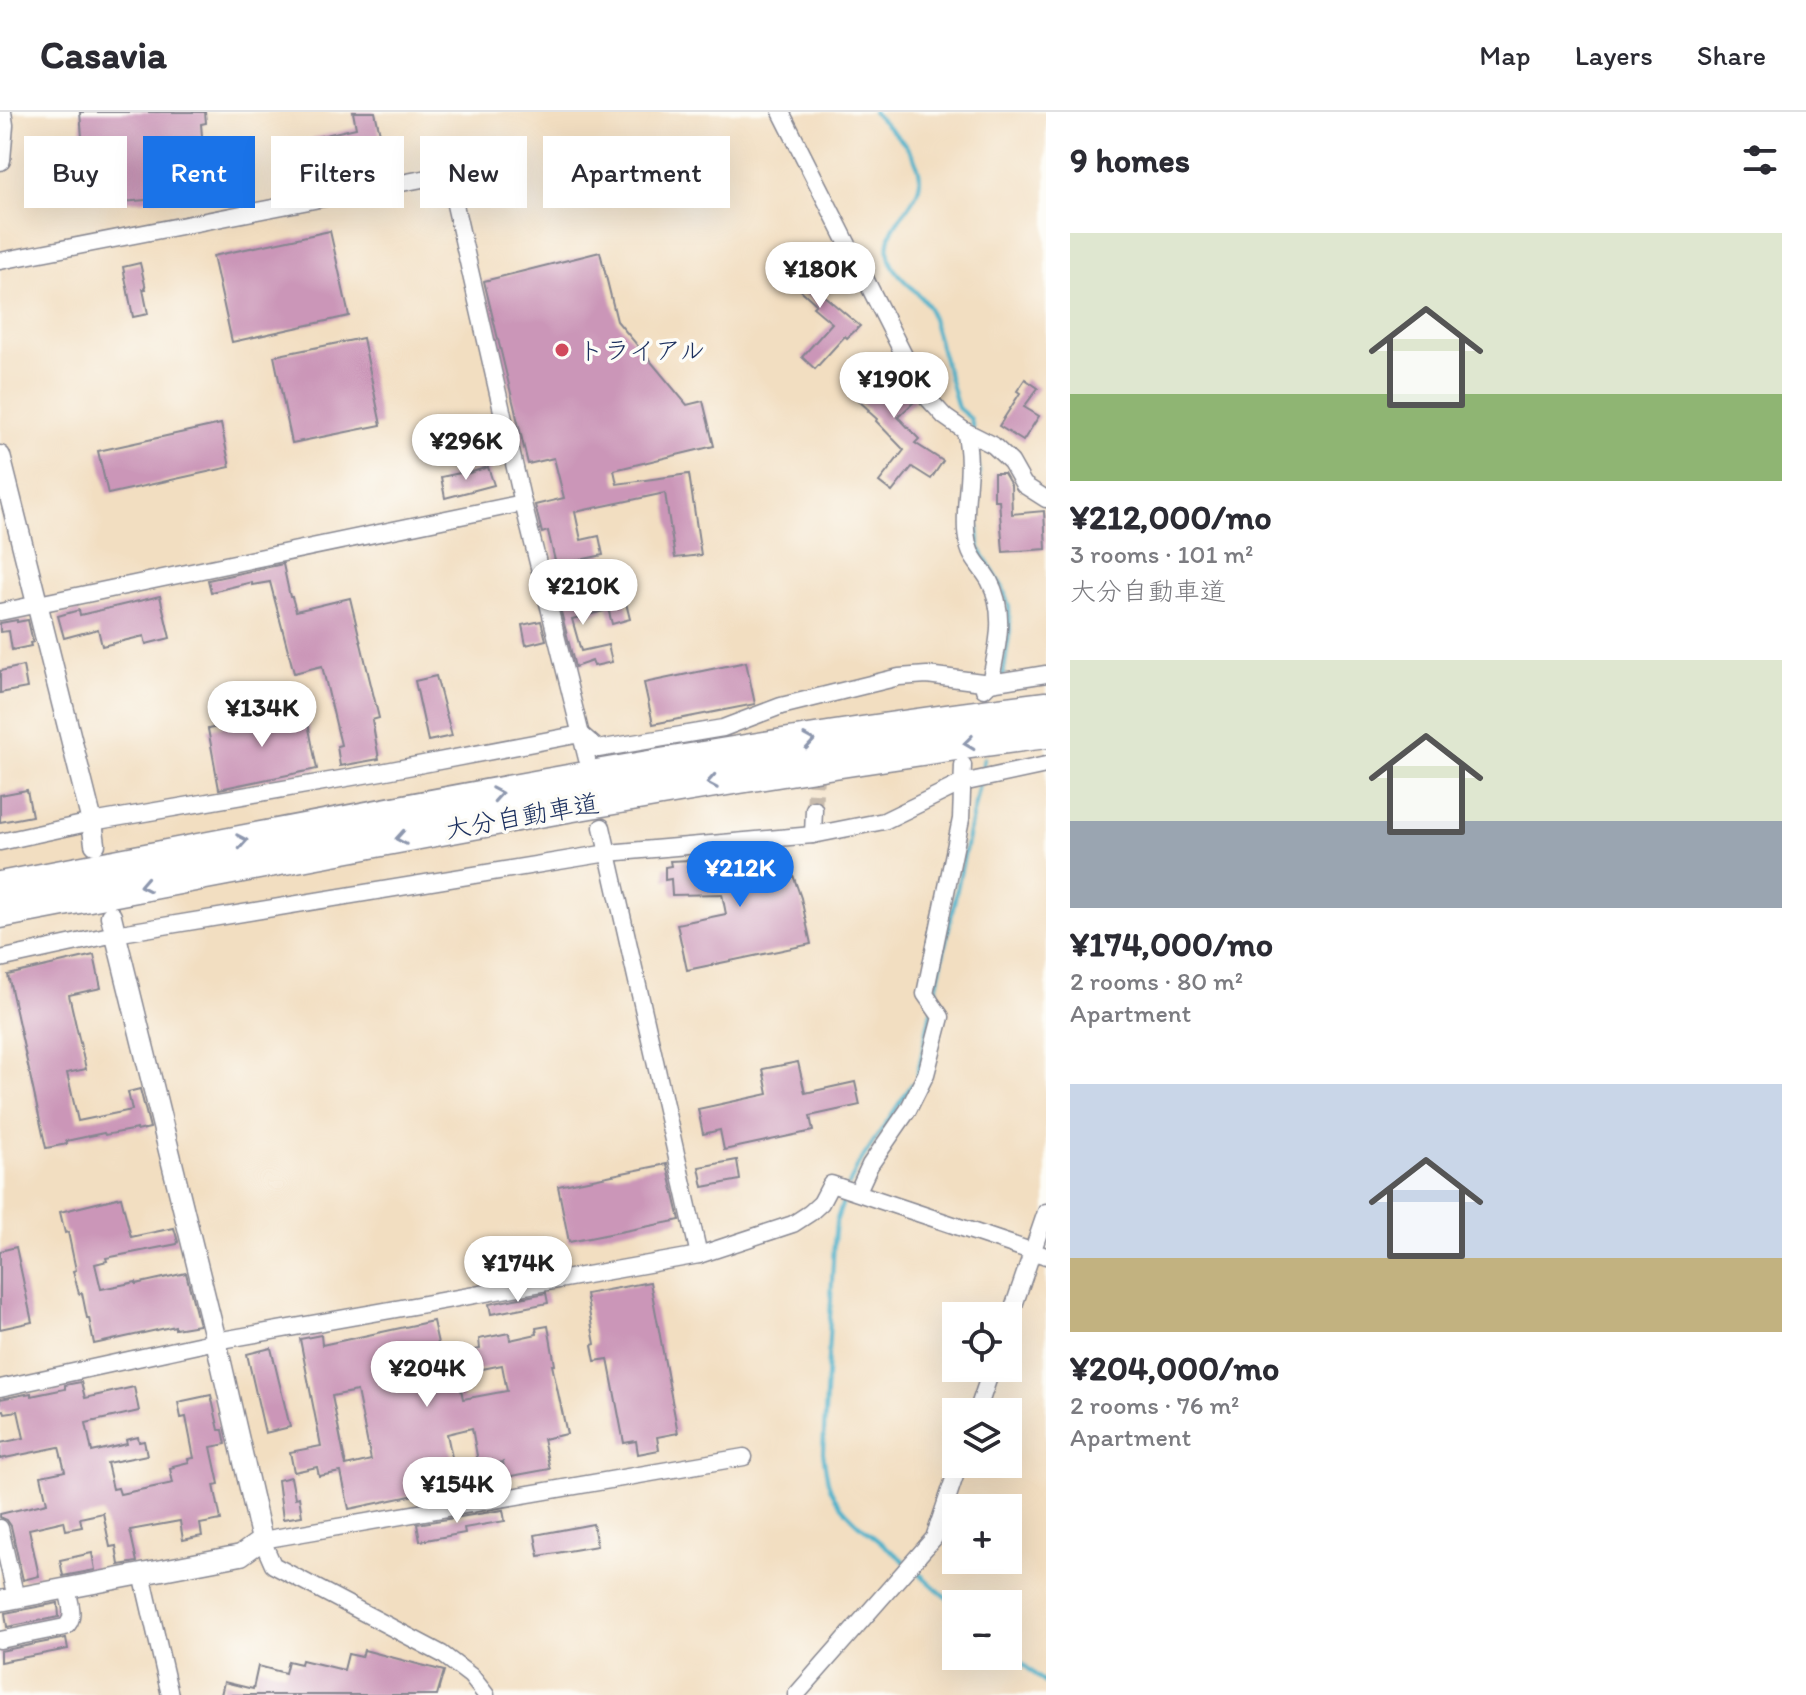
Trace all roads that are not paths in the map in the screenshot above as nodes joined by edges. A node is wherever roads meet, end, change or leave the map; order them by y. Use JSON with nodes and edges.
{"nodes":[{"id":1,"x":1,"y":112,"type":"edge"},
{"id":2,"x":781,"y":112,"type":"edge"},
{"id":3,"x":0,"y":160,"type":"edge"},
{"id":4,"x":0,"y":261,"type":"edge"},
{"id":5,"x":971,"y":434,"type":"junction"},
{"id":6,"x":0,"y":456,"type":"edge"},
{"id":7,"x":1046,"y":499,"type":"edge"},
{"id":8,"x":523,"y":503,"type":"junction"},
{"id":9,"x":38,"y":603,"type":"junction"},
{"id":10,"x":0,"y":612,"type":"edge"},
{"id":11,"x":1046,"y":674,"type":"edge"},
{"id":12,"x":993,"y":685,"type":"junction"},
{"id":13,"x":1046,"y":707,"type":"edge"},
{"id":14,"x":1046,"y":733,"type":"edge"},
{"id":15,"x":581,"y":734,"type":"junction"},
{"id":16,"x":587,"y":759,"type":"dead end"},
{"id":17,"x":963,"y":765,"type":"dead end"},
{"id":18,"x":1046,"y":765,"type":"edge"},
{"id":19,"x":974,"y":780,"type":"junction"},
{"id":20,"x":814,"y":809,"type":"tunnel mouth"},
{"id":21,"x":92,"y":822,"type":"junction"},
{"id":22,"x":602,"y":827,"type":"dead end"},
{"id":23,"x":813,"y":835,"type":"junction"},
{"id":24,"x":0,"y":842,"type":"edge"},
{"id":25,"x":95,"y":844,"type":"dead end"},
{"id":26,"x":608,"y":853,"type":"junction"},
{"id":27,"x":0,"y":887,"type":"edge"},
{"id":28,"x":0,"y":913,"type":"edge"},
{"id":29,"x":113,"y":925,"type":"junction"},
{"id":30,"x":0,"y":959,"type":"edge"},
{"id":31,"x":849,"y":1189,"type":"junction"},
{"id":32,"x":1046,"y":1212,"type":"edge"},
{"id":33,"x":1040,"y":1254,"type":"edge"},
{"id":34,"x":699,"y":1255,"type":"junction"},
{"id":35,"x":1018,"y":1302,"type":"edge"},
{"id":36,"x":216,"y":1341,"type":"junction"},
{"id":37,"x":0,"y":1388,"type":"edge"},
{"id":38,"x":744,"y":1457,"type":"dead end"},
{"id":39,"x":954,"y":1478,"type":"edge"},
{"id":40,"x":0,"y":1528,"type":"edge"},
{"id":41,"x":262,"y":1540,"type":"junction"},
{"id":42,"x":142,"y":1574,"type":"junction"},
{"id":43,"x":67,"y":1588,"type":"junction"},
{"id":44,"x":8,"y":1599,"type":"edge"},
{"id":45,"x":0,"y":1640,"type":"edge"},
{"id":46,"x":170,"y":1695,"type":"edge"},
{"id":47,"x":486,"y":1695,"type":"edge"},
{"id":48,"x":796,"y":1695,"type":"edge"}],
"edges":[{"from":1,"to":3,"type":"street"},
{"from":2,"to":5,"type":"street"},
{"from":4,"to":8,"type":"street"},
{"from":5,"to":7,"type":"street"},
{"from":5,"to":12,"type":"street"},
{"from":6,"to":9,"type":"street"},
{"from":8,"to":9,"type":"street"},
{"from":8,"to":15,"type":"street"},
{"from":9,"to":10,"type":"street"},
{"from":9,"to":21,"type":"street"},
{"from":11,"to":12,"type":"street"},
{"from":12,"to":15,"type":"street"},
{"from":27,"to":13,"type":"highway","name":"大分自動車道","one_way":true},
{"from":14,"to":28,"type":"highway","name":"大分自動車道","one_way":true},
{"from":15,"to":16,"type":"street"},
{"from":15,"to":21,"type":"street"},
{"from":17,"to":19,"type":"street"},
{"from":18,"to":19,"type":"street"},
{"from":19,"to":23,"type":"street"},
{"from":19,"to":31,"type":"street"},
{"from":20,"to":23,"type":"street"},
{"from":21,"to":24,"type":"street"},
{"from":21,"to":25,"type":"street"},
{"from":22,"to":26,"type":"street"},
{"from":23,"to":26,"type":"street"},
{"from":26,"to":29,"type":"street"},
{"from":26,"to":34,"type":"street"},
{"from":29,"to":30,"type":"street"},
{"from":29,"to":36,"type":"street"},
{"from":31,"to":33,"type":"street"},
{"from":31,"to":34,"type":"street"},
{"from":32,"to":33,"type":"street"},
{"from":33,"to":35,"type":"street"},
{"from":34,"to":36,"type":"street"},
{"from":36,"to":37,"type":"street"},
{"from":36,"to":41,"type":"street"},
{"from":38,"to":41,"type":"street"},
{"from":39,"to":48,"type":"street"},
{"from":40,"to":44,"type":"street"},
{"from":41,"to":42,"type":"street"},
{"from":41,"to":47,"type":"street"},
{"from":42,"to":43,"type":"street"},
{"from":42,"to":46,"type":"street"},
{"from":43,"to":44,"type":"street"},
{"from":43,"to":45,"type":"street"}]}
